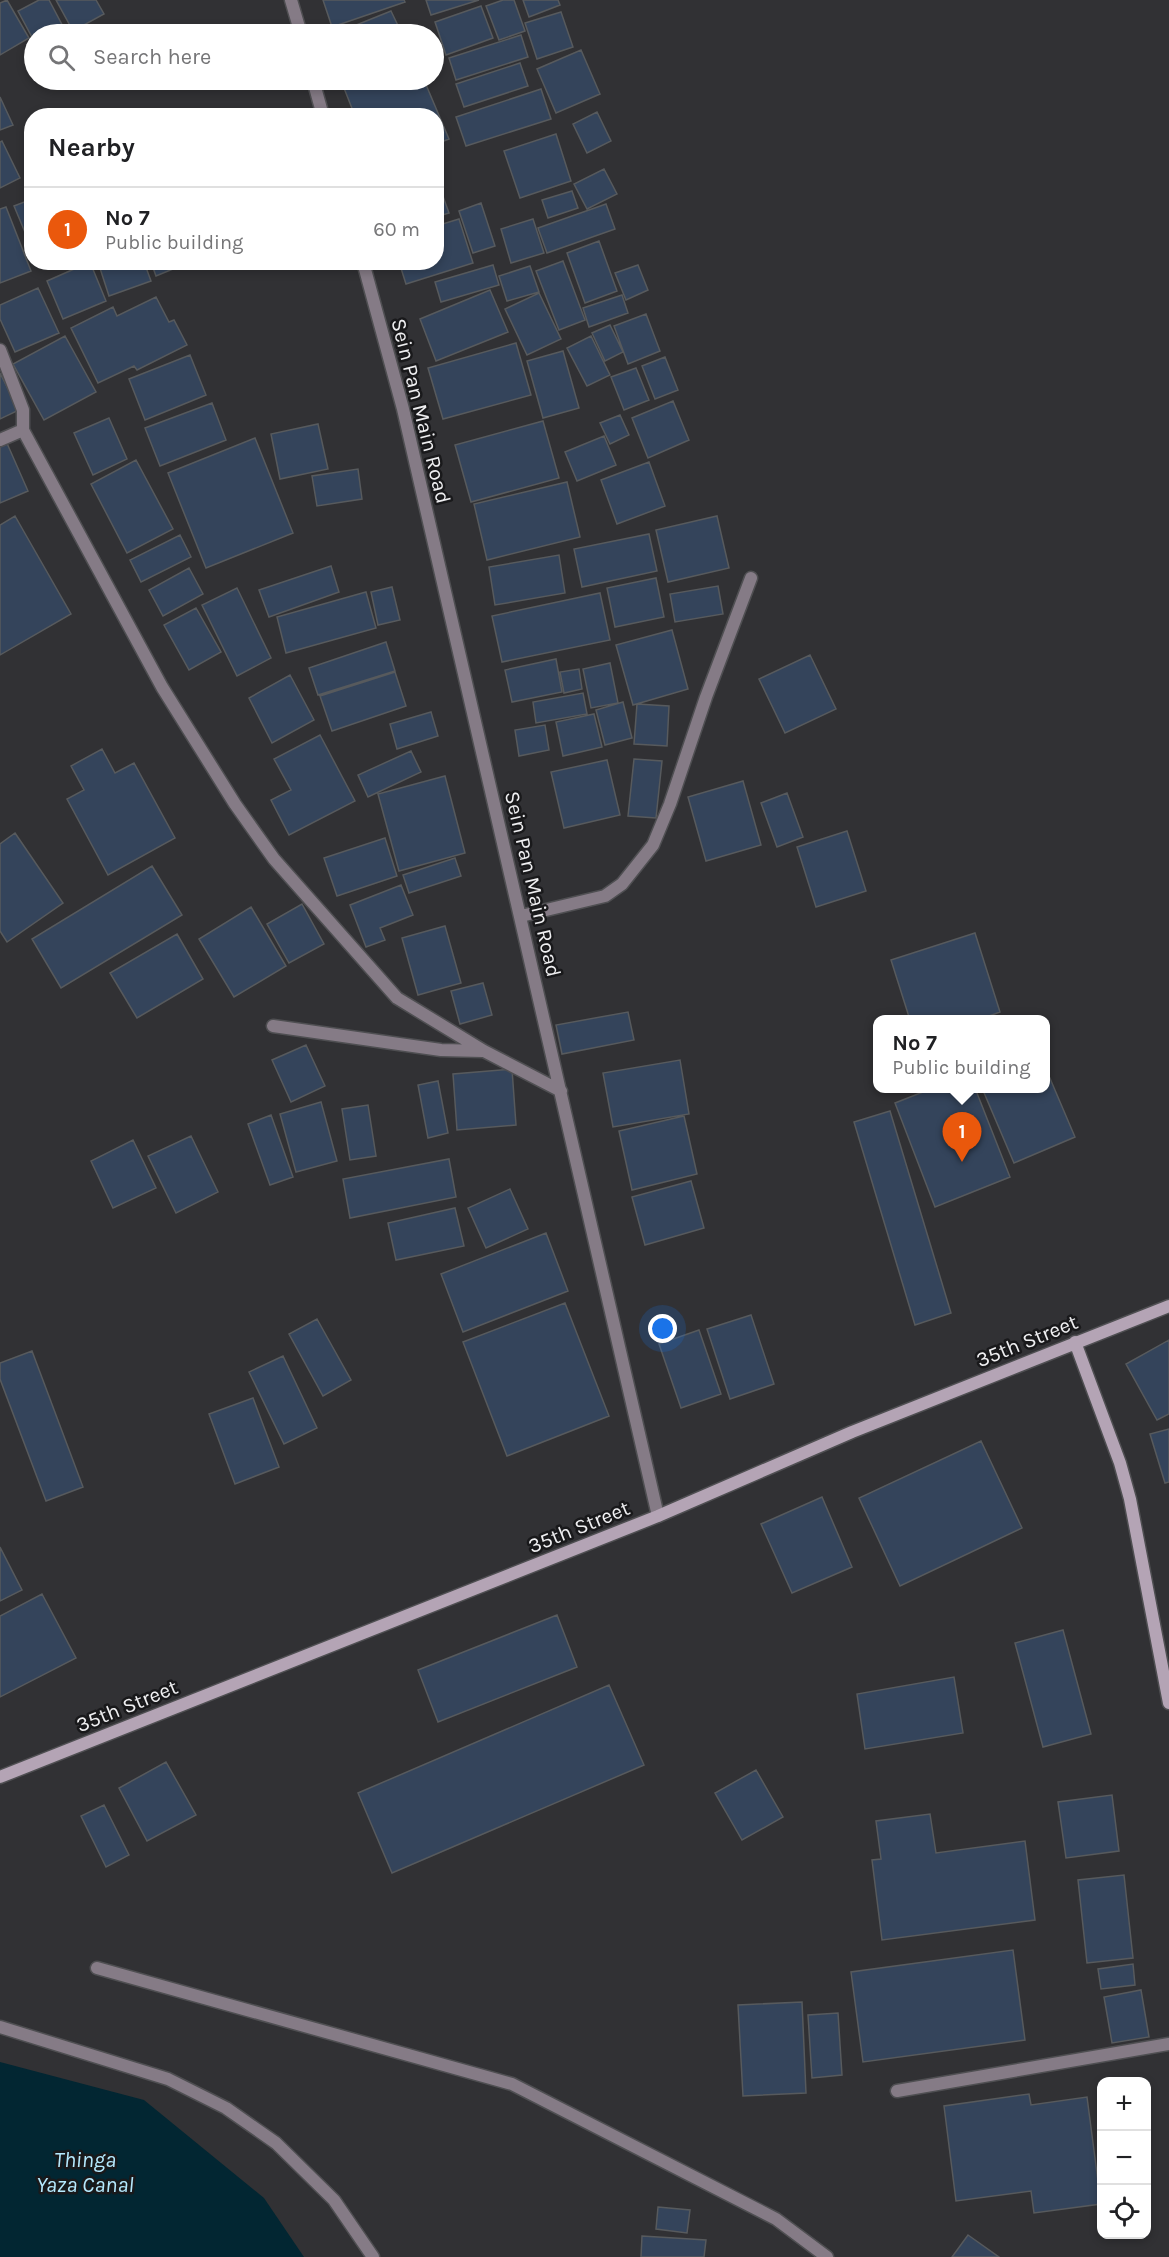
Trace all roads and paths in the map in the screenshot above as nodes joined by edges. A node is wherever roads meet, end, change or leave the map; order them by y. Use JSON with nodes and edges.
{"nodes":[{"id":1,"x":291,"y":0,"type":"edge"},
{"id":2,"x":298,"y":24,"type":"edge"},
{"id":3,"x":316,"y":90,"type":"edge"},
{"id":4,"x":321,"y":108,"type":"edge"},
{"id":5,"x":365,"y":270,"type":"edge"},
{"id":6,"x":0,"y":351,"type":"edge"},
{"id":7,"x":23,"y":430,"type":"junction"},
{"id":8,"x":0,"y":440,"type":"edge"},
{"id":9,"x":751,"y":578,"type":"dead end"},
{"id":10,"x":521,"y":916,"type":"junction"},
{"id":11,"x":273,"y":1026,"type":"dead end"},
{"id":12,"x":484,"y":1051,"type":"junction"},
{"id":13,"x":561,"y":1091,"type":"junction"},
{"id":14,"x":1169,"y":1306,"type":"edge"},
{"id":15,"x":1075,"y":1342,"type":"junction"},
{"id":16,"x":658,"y":1516,"type":"junction"},
{"id":17,"x":1169,"y":1703,"type":"edge"},
{"id":18,"x":0,"y":1777,"type":"edge"},
{"id":19,"x":97,"y":1968,"type":"dead end"},
{"id":20,"x":0,"y":2026,"type":"edge"},
{"id":21,"x":1169,"y":2043,"type":"edge"},
{"id":22,"x":897,"y":2091,"type":"dead end"},
{"id":23,"x":373,"y":2257,"type":"edge"},
{"id":24,"x":827,"y":2257,"type":"edge"}],
"edges":[{"from":1,"to":2,"type":"street"},
{"from":3,"to":4,"type":"street"},
{"from":5,"to":10,"type":"street","name":"Sein Pan Main Road"},
{"from":6,"to":7,"type":"street"},
{"from":7,"to":8,"type":"street"},
{"from":7,"to":12,"type":"street"},
{"from":9,"to":10,"type":"street"},
{"from":10,"to":13,"type":"street","name":"Sein Pan Main Road"},
{"from":11,"to":12,"type":"street"},
{"from":12,"to":13,"type":"street"},
{"from":13,"to":16,"type":"street","name":"Sein Pan Main Road"},
{"from":14,"to":15,"type":"main road","name":"35th Street"},
{"from":15,"to":16,"type":"main road","name":"35th Street"},
{"from":15,"to":17,"type":"main road"},
{"from":16,"to":18,"type":"main road","name":"35th Street"},
{"from":19,"to":24,"type":"street"},
{"from":20,"to":23,"type":"street"},
{"from":21,"to":22,"type":"street"}]}
